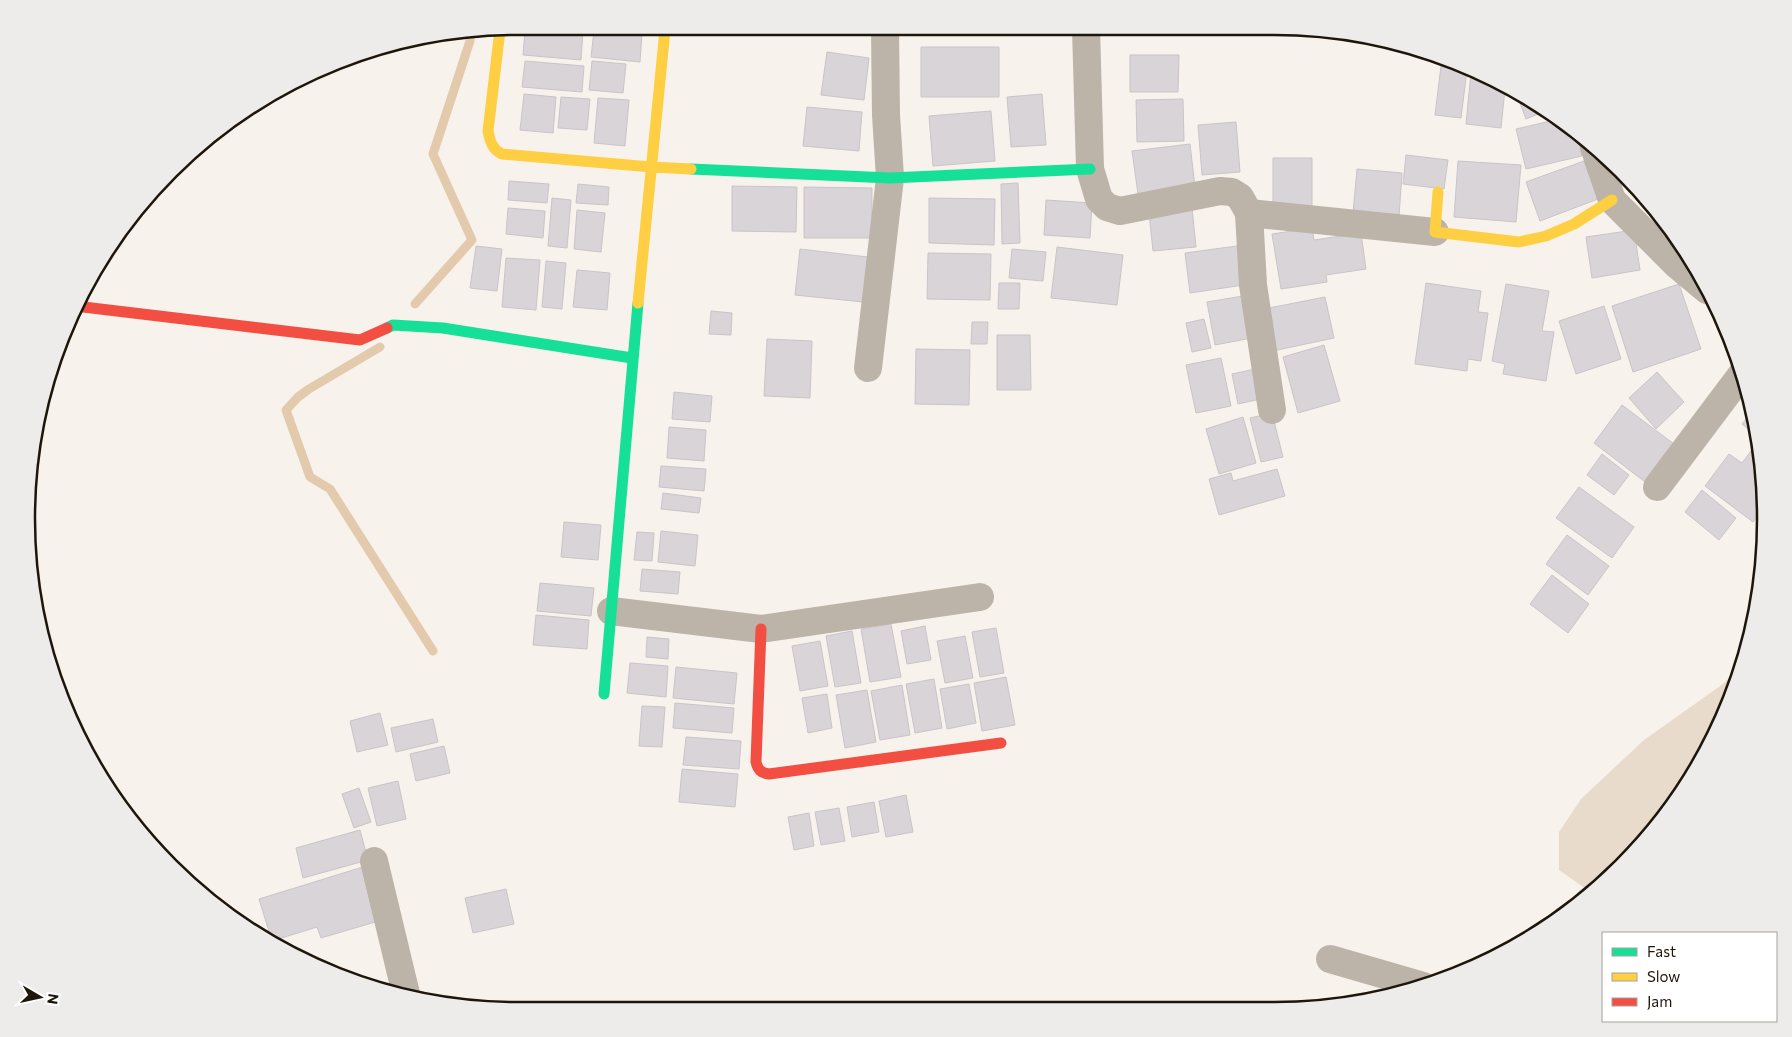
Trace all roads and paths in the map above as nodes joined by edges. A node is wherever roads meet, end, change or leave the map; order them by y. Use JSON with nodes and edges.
{"nodes":[{"id":1,"x":665,"y":35,"type":"edge"},
{"id":2,"x":885,"y":35,"type":"edge"},
{"id":3,"x":1086,"y":35,"type":"edge"},
{"id":4,"x":499,"y":36,"type":"edge"},
{"id":5,"x":1599,"y":161,"type":"edge"},
{"id":6,"x":652,"y":167,"type":"junction"},
{"id":7,"x":1090,"y":169,"type":"junction"},
{"id":8,"x":890,"y":178,"type":"junction"},
{"id":9,"x":1438,"y":192,"type":"dead end"},
{"id":10,"x":1612,"y":200,"type":"junction"},
{"id":11,"x":1249,"y":213,"type":"junction"},
{"id":12,"x":1435,"y":232,"type":"junction"},
{"id":13,"x":1692,"y":278,"type":"edge"},
{"id":14,"x":84,"y":307,"type":"edge"},
{"id":15,"x":632,"y":358,"type":"junction"},
{"id":16,"x":868,"y":368,"type":"dead end"},
{"id":17,"x":1737,"y":381,"type":"edge"},
{"id":18,"x":1272,"y":410,"type":"dead end"},
{"id":19,"x":1657,"y":487,"type":"dead end"},
{"id":20,"x":980,"y":597,"type":"dead end"},
{"id":21,"x":611,"y":611,"type":"junction"},
{"id":22,"x":761,"y":630,"type":"junction"},
{"id":23,"x":604,"y":694,"type":"dead end"},
{"id":24,"x":1002,"y":743,"type":"dead end"},
{"id":25,"x":374,"y":861,"type":"dead end"},
{"id":26,"x":1330,"y":959,"type":"dead end"},
{"id":27,"x":1410,"y":982,"type":"edge"},
{"id":28,"x":405,"y":989,"type":"edge"}],
"edges":[{"from":1,"to":6,"type":"street"},
{"from":2,"to":8,"type":"street"},
{"from":3,"to":7,"type":"street"},
{"from":4,"to":6,"type":"street"},
{"from":5,"to":10,"type":"street"},
{"from":6,"to":8,"type":"street"},
{"from":6,"to":15,"type":"street"},
{"from":7,"to":8,"type":"street"},
{"from":7,"to":11,"type":"street"},
{"from":8,"to":16,"type":"street"},
{"from":9,"to":12,"type":"street"},
{"from":10,"to":12,"type":"street"},
{"from":10,"to":13,"type":"street"},
{"from":11,"to":12,"type":"street"},
{"from":11,"to":18,"type":"street"},
{"from":14,"to":15,"type":"street"},
{"from":15,"to":21,"type":"street"},
{"from":17,"to":19,"type":"street"},
{"from":20,"to":22,"type":"street"},
{"from":21,"to":22,"type":"street"},
{"from":21,"to":23,"type":"street"},
{"from":22,"to":24,"type":"street"},
{"from":25,"to":28,"type":"street"},
{"from":26,"to":27,"type":"street"}]}
